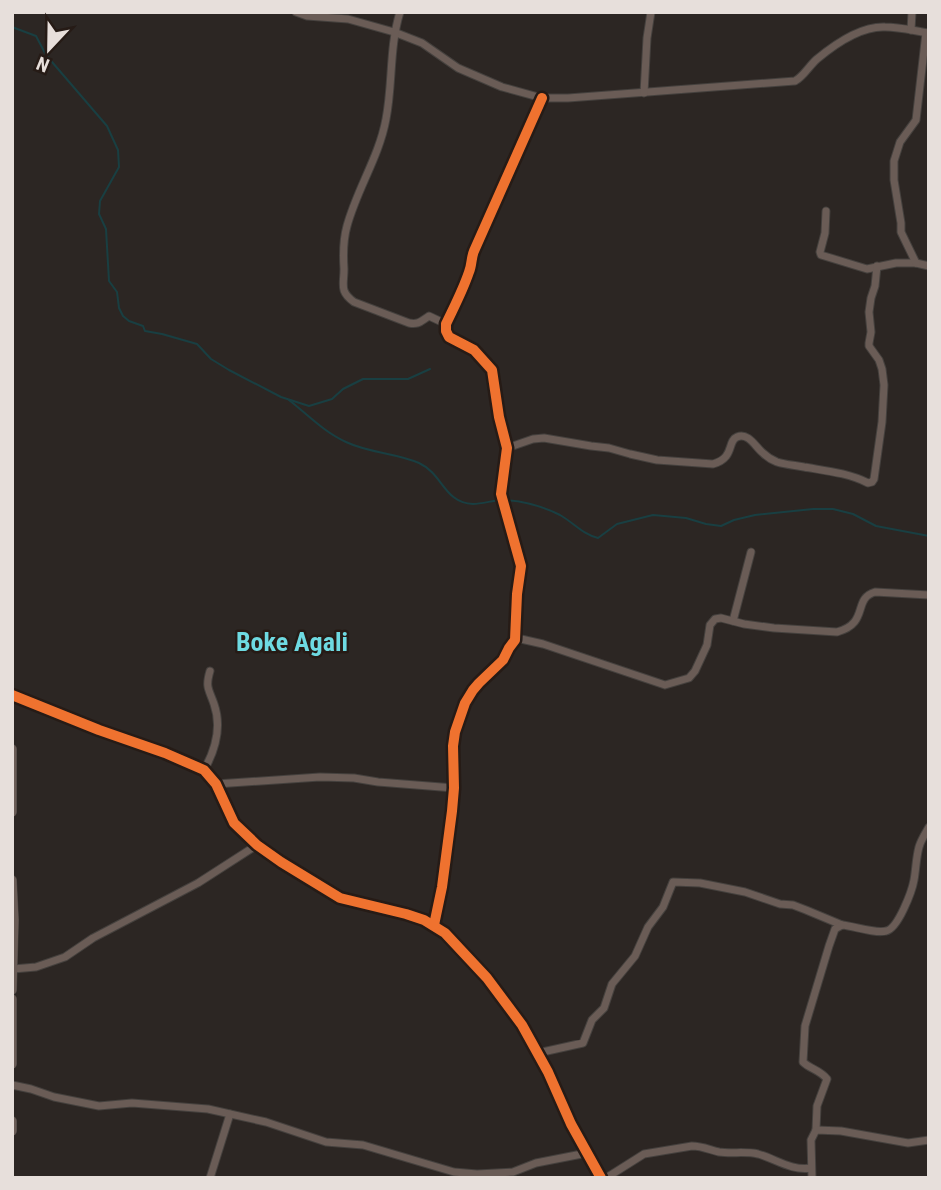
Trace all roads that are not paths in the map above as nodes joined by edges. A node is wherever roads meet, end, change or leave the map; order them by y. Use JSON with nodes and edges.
{"nodes":[{"id":1,"x":296,"y":12,"type":"edge"},
{"id":2,"x":400,"y":12,"type":"edge"},
{"id":3,"x":651,"y":12,"type":"edge"},
{"id":4,"x":912,"y":12,"type":"edge"},
{"id":5,"x":911,"y":30,"type":"junction"},
{"id":6,"x":394,"y":32,"type":"junction"},
{"id":7,"x":928,"y":33,"type":"edge"},
{"id":8,"x":644,"y":93,"type":"junction"},
{"id":9,"x":542,"y":98,"type":"junction"},
{"id":10,"x":826,"y":211,"type":"dead end"},
{"id":11,"x":916,"y":263,"type":"junction"},
{"id":12,"x":929,"y":266,"type":"edge"},
{"id":13,"x":877,"y":267,"type":"junction"},
{"id":14,"x":446,"y":324,"type":"junction"},
{"id":15,"x":507,"y":448,"type":"junction"},
{"id":16,"x":751,"y":552,"type":"dead end"},
{"id":17,"x":929,"y":595,"type":"edge"},
{"id":18,"x":733,"y":621,"type":"junction"},
{"id":19,"x":515,"y":640,"type":"junction"},
{"id":20,"x":210,"y":671,"type":"dead end"},
{"id":21,"x":12,"y":695,"type":"edge"},
{"id":22,"x":12,"y":749,"type":"edge"},
{"id":23,"x":204,"y":770,"type":"junction"},
{"id":24,"x":13,"y":774,"type":"edge"},
{"id":25,"x":216,"y":784,"type":"junction"},
{"id":26,"x":454,"y":788,"type":"junction"},
{"id":27,"x":12,"y":812,"type":"edge"},
{"id":28,"x":929,"y":827,"type":"edge"},
{"id":29,"x":257,"y":845,"type":"junction"},
{"id":30,"x":12,"y":880,"type":"edge"},
{"id":31,"x":434,"y":925,"type":"junction"},
{"id":32,"x":842,"y":925,"type":"junction"},
{"id":33,"x":13,"y":969,"type":"edge"},
{"id":34,"x":12,"y":989,"type":"edge"},
{"id":35,"x":12,"y":999,"type":"edge"},
{"id":36,"x":538,"y":1053,"type":"junction"},
{"id":37,"x":12,"y":1064,"type":"edge"},
{"id":38,"x":12,"y":1085,"type":"edge"},
{"id":39,"x":230,"y":1114,"type":"junction"},
{"id":40,"x":12,"y":1121,"type":"edge"},
{"id":41,"x":816,"y":1130,"type":"junction"},
{"id":42,"x":12,"y":1131,"type":"edge"},
{"id":43,"x":929,"y":1140,"type":"edge"},
{"id":44,"x":587,"y":1153,"type":"junction"},
{"id":45,"x":811,"y":1168,"type":"junction"},
{"id":46,"x":211,"y":1178,"type":"edge"},
{"id":47,"x":603,"y":1178,"type":"edge"},
{"id":48,"x":812,"y":1178,"type":"edge"}],
"edges":[{"from":1,"to":6,"type":"street"},
{"from":2,"to":6,"type":"street"},
{"from":3,"to":8,"type":"street"},
{"from":4,"to":5,"type":"street"},
{"from":5,"to":7,"type":"street"},
{"from":5,"to":8,"type":"street"},
{"from":6,"to":9,"type":"street"},
{"from":6,"to":14,"type":"street"},
{"from":7,"to":11,"type":"street"},
{"from":8,"to":9,"type":"street"},
{"from":9,"to":14,"type":"street"},
{"from":10,"to":13,"type":"street"},
{"from":11,"to":12,"type":"street"},
{"from":11,"to":13,"type":"street"},
{"from":13,"to":15,"type":"street"},
{"from":14,"to":15,"type":"street"},
{"from":15,"to":19,"type":"street"},
{"from":16,"to":18,"type":"street"},
{"from":17,"to":18,"type":"street"},
{"from":18,"to":19,"type":"street"},
{"from":19,"to":26,"type":"street"},
{"from":20,"to":23,"type":"street"},
{"from":21,"to":23,"type":"street"},
{"from":22,"to":24,"type":"street"},
{"from":23,"to":25,"type":"street"},
{"from":24,"to":27,"type":"street"},
{"from":25,"to":26,"type":"street"},
{"from":25,"to":29,"type":"street"},
{"from":26,"to":31,"type":"street"},
{"from":28,"to":32,"type":"street"},
{"from":29,"to":31,"type":"street"},
{"from":29,"to":33,"type":"street"},
{"from":30,"to":33,"type":"street"},
{"from":31,"to":36,"type":"street"},
{"from":32,"to":36,"type":"street"},
{"from":32,"to":41,"type":"street"},
{"from":33,"to":34,"type":"street"},
{"from":35,"to":37,"type":"street"},
{"from":36,"to":44,"type":"street"},
{"from":38,"to":39,"type":"street"},
{"from":39,"to":44,"type":"street"},
{"from":39,"to":46,"type":"street"},
{"from":40,"to":42,"type":"street"},
{"from":41,"to":43,"type":"street"},
{"from":41,"to":45,"type":"street"},
{"from":44,"to":47,"type":"street"},
{"from":45,"to":47,"type":"street"},
{"from":45,"to":48,"type":"street"}]}
